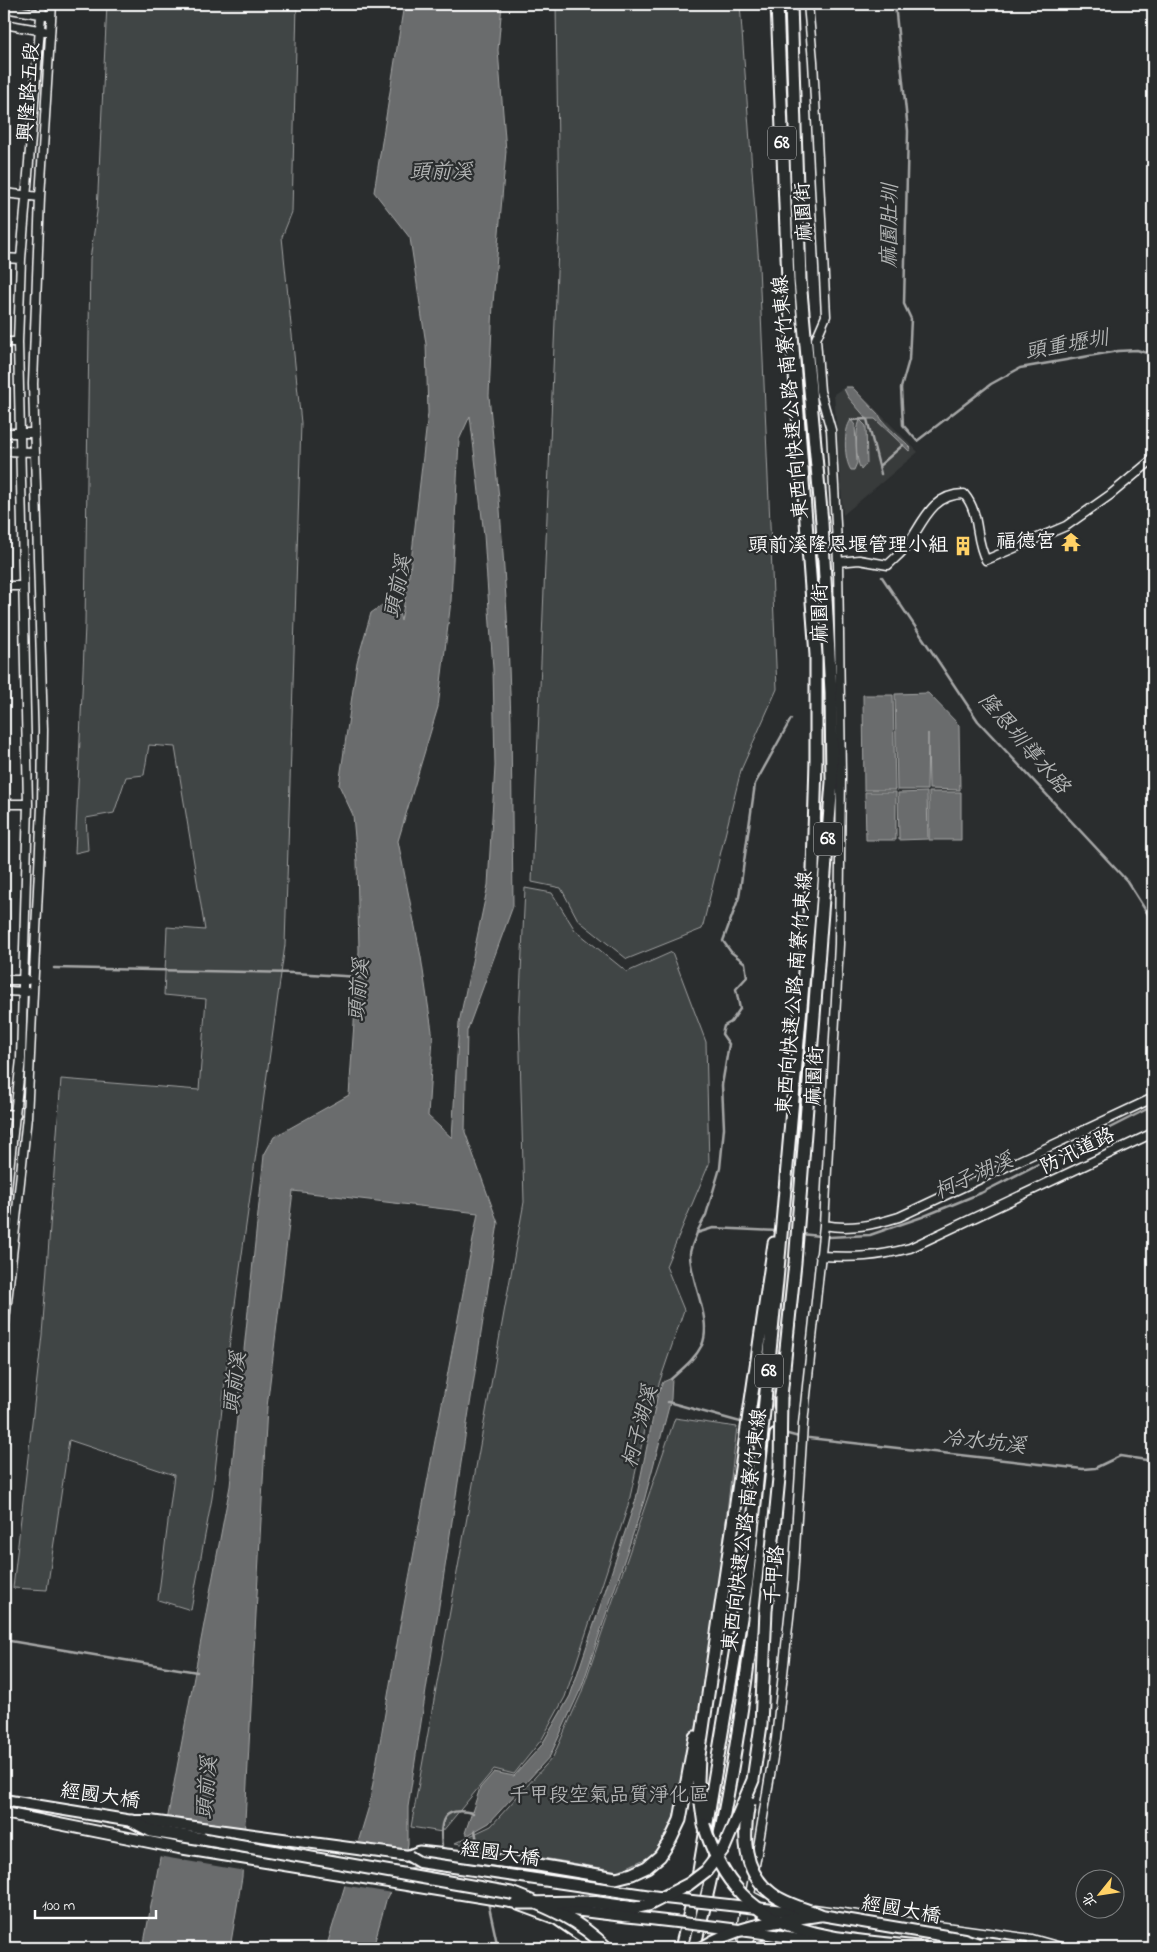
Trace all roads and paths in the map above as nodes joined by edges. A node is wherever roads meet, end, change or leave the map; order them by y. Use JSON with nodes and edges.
{"nodes":[{"id":1,"x":42,"y":4,"type":"edge"},
{"id":2,"x":52,"y":4,"type":"edge"},
{"id":3,"x":776,"y":4,"type":"edge"},
{"id":4,"x":791,"y":4,"type":"edge"},
{"id":5,"x":808,"y":4,"type":"edge"},
{"id":6,"x":4,"y":8,"type":"edge"},
{"id":7,"x":41,"y":14,"type":"junction"},
{"id":8,"x":51,"y":15,"type":"junction"},
{"id":9,"x":4,"y":24,"type":"edge"},
{"id":10,"x":50,"y":30,"type":"junction"},
{"id":11,"x":41,"y":31,"type":"junction"},
{"id":12,"x":4,"y":193,"type":"edge"},
{"id":13,"x":28,"y":196,"type":"junction"},
{"id":14,"x":40,"y":197,"type":"junction"},
{"id":15,"x":4,"y":258,"type":"edge"},
{"id":16,"x":21,"y":259,"type":"junction"},
{"id":17,"x":794,"y":281,"type":"junction"},
{"id":18,"x":4,"y":342,"type":"edge"},
{"id":19,"x":18,"y":342,"type":"junction"},
{"id":20,"x":33,"y":432,"type":"junction"},
{"id":21,"x":4,"y":433,"type":"edge"},
{"id":22,"x":20,"y":433,"type":"junction"},
{"id":23,"x":4,"y":451,"type":"edge"},
{"id":24,"x":21,"y":451,"type":"junction"},
{"id":25,"x":34,"y":452,"type":"junction"},
{"id":26,"x":1153,"y":459,"type":"edge"},
{"id":27,"x":838,"y":562,"type":"junction"},
{"id":28,"x":4,"y":586,"type":"edge"},
{"id":29,"x":23,"y":586,"type":"junction"},
{"id":30,"x":4,"y":804,"type":"edge"},
{"id":31,"x":28,"y":804,"type":"junction"},
{"id":32,"x":4,"y":980,"type":"edge"},
{"id":33,"x":23,"y":980,"type":"junction"},
{"id":34,"x":34,"y":980,"type":"junction"},
{"id":35,"x":4,"y":991,"type":"edge"},
{"id":36,"x":24,"y":991,"type":"junction"},
{"id":37,"x":33,"y":993,"type":"junction"},
{"id":38,"x":1153,"y":1098,"type":"edge"},
{"id":39,"x":4,"y":1114,"type":"edge"},
{"id":40,"x":16,"y":1115,"type":"junction"},
{"id":41,"x":1153,"y":1133,"type":"edge"},
{"id":42,"x":788,"y":1160,"type":"junction"},
{"id":43,"x":4,"y":1216,"type":"edge"},
{"id":44,"x":824,"y":1225,"type":"junction"},
{"id":45,"x":820,"y":1256,"type":"junction"},
{"id":46,"x":7,"y":1281,"type":"edge"},
{"id":47,"x":6,"y":1294,"type":"edge"},
{"id":48,"x":4,"y":1330,"type":"edge"},
{"id":49,"x":781,"y":1397,"type":"junction"},
{"id":50,"x":753,"y":1583,"type":"junction"},
{"id":51,"x":712,"y":1667,"type":"junction"},
{"id":52,"x":753,"y":1780,"type":"junction"},
{"id":53,"x":4,"y":1800,"type":"edge"},
{"id":54,"x":4,"y":1813,"type":"edge"},
{"id":55,"x":132,"y":1821,"type":"junction"},
{"id":56,"x":409,"y":1856,"type":"junction"},
{"id":57,"x":750,"y":1895,"type":"junction"},
{"id":58,"x":665,"y":1898,"type":"junction"},
{"id":59,"x":517,"y":1903,"type":"junction"},
{"id":60,"x":792,"y":1907,"type":"junction"},
{"id":61,"x":821,"y":1915,"type":"junction"},
{"id":62,"x":739,"y":1932,"type":"junction"},
{"id":63,"x":986,"y":1934,"type":"junction"},
{"id":64,"x":1012,"y":1937,"type":"junction"},
{"id":65,"x":964,"y":1939,"type":"junction"},
{"id":66,"x":790,"y":1943,"type":"junction"},
{"id":67,"x":1025,"y":1943,"type":"edge"},
{"id":68,"x":600,"y":1948,"type":"edge"},
{"id":69,"x":607,"y":1948,"type":"edge"},
{"id":70,"x":681,"y":1948,"type":"edge"},
{"id":71,"x":694,"y":1948,"type":"edge"},
{"id":72,"x":702,"y":1948,"type":"edge"},
{"id":73,"x":744,"y":1948,"type":"edge"},
{"id":74,"x":753,"y":1948,"type":"edge"},
{"id":75,"x":828,"y":1948,"type":"edge"},
{"id":76,"x":852,"y":1948,"type":"edge"},
{"id":77,"x":894,"y":1948,"type":"edge"},
{"id":78,"x":926,"y":1948,"type":"edge"},
{"id":79,"x":979,"y":1948,"type":"edge"},
{"id":80,"x":991,"y":1948,"type":"edge"},
{"id":81,"x":1011,"y":1948,"type":"edge"},
{"id":82,"x":1037,"y":1948,"type":"edge"},
{"id":83,"x":1064,"y":1948,"type":"edge"}],
"edges":[{"from":1,"to":7,"type":"street","name":"興隆路五段"},
{"from":2,"to":8,"type":"street","name":"興隆路五段"},
{"from":3,"to":17,"type":"highway","name":"東西向快速公路 南寮竹東線","number":"68"},
{"from":4,"to":17,"type":"highway","name":"東西向快速公路 南寮竹東線","number":"68"},
{"from":5,"to":27,"type":"street","name":"麻園街"},
{"from":6,"to":7,"type":"street"},
{"from":7,"to":8,"type":"street"},
{"from":7,"to":11,"type":"street","name":"興隆路五段"},
{"from":8,"to":10,"type":"street","name":"興隆路五段"},
{"from":9,"to":11,"type":"street"},
{"from":10,"to":11,"type":"street"},
{"from":10,"to":14,"type":"street","name":"興隆路五段"},
{"from":11,"to":13,"type":"street","name":"興隆路五段"},
{"from":12,"to":13,"type":"street"},
{"from":13,"to":14,"type":"street"},
{"from":13,"to":16,"type":"street","name":"興隆路五段"},
{"from":14,"to":20,"type":"street","name":"興隆路五段"},
{"from":15,"to":16,"type":"street"},
{"from":16,"to":19,"type":"street","name":"興隆路五段"},
{"from":17,"to":42,"type":"highway","name":"東西向快速公路 南寮竹東線","number":"68"},
{"from":17,"to":49,"type":"highway","name":"東西向快速公路 南寮竹東線","number":"68"},
{"from":18,"to":19,"type":"street"},
{"from":19,"to":22,"type":"street","name":"興隆路五段"},
{"from":20,"to":22,"type":"street"},
{"from":20,"to":25,"type":"street","name":"興隆路五段"},
{"from":21,"to":22,"type":"street"},
{"from":22,"to":24,"type":"street","name":"興隆路五段"},
{"from":23,"to":24,"type":"street"},
{"from":24,"to":25,"type":"street"},
{"from":24,"to":29,"type":"street","name":"興隆路五段"},
{"from":25,"to":34,"type":"street","name":"興隆路五段"},
{"from":26,"to":27,"type":"street"},
{"from":27,"to":44,"type":"street","name":"麻園街"},
{"from":28,"to":29,"type":"street"},
{"from":29,"to":31,"type":"street","name":"興隆路五段"},
{"from":30,"to":31,"type":"street"},
{"from":31,"to":33,"type":"street","name":"興隆路五段"},
{"from":32,"to":33,"type":"street"},
{"from":33,"to":34,"type":"street"},
{"from":33,"to":36,"type":"street","name":"興隆路五段"},
{"from":34,"to":37,"type":"street","name":"興隆路五段"},
{"from":35,"to":36,"type":"street"},
{"from":36,"to":37,"type":"street"},
{"from":36,"to":40,"type":"street","name":"興隆路五段"},
{"from":37,"to":46,"type":"street","name":"興隆路五段"},
{"from":38,"to":44,"type":"street"},
{"from":39,"to":40,"type":"street"},
{"from":40,"to":43,"type":"street","name":"興隆路五段"},
{"from":41,"to":45,"type":"street","name":"防汛道路"},
{"from":42,"to":50,"type":"highway","name":"東西向快速公路 南寮竹東線","number":"68"},
{"from":42,"to":51,"type":"highway"},
{"from":44,"to":45,"type":"street","name":"麻園街"},
{"from":45,"to":57,"type":"street","name":"千甲路"},
{"from":46,"to":47,"type":"street","name":"興隆路五段"},
{"from":47,"to":48,"type":"street","name":"興隆路五段"},
{"from":49,"to":50,"type":"highway","name":"東西向快速公路 南寮竹東線","number":"68","bridge":true},
{"from":49,"to":52,"type":"highway","bridge":true},
{"from":50,"to":70,"type":"highway","name":"東西向快速公路 南寮竹東線","number":"68"},
{"from":50,"to":71,"type":"highway","name":"東西向快速公路 南寮竹東線","number":"68"},
{"from":51,"to":56,"type":"highway"},
{"from":51,"to":78,"type":"highway","bridge":true},
{"from":52,"to":58,"type":"highway","bridge":true},
{"from":52,"to":61,"type":"highway","bridge":true},
{"from":53,"to":55,"type":"main road","name":"經國大橋"},
{"from":54,"to":59,"type":"main road","name":"經國大橋"},
{"from":55,"to":56,"type":"main road","name":"經國大橋"},
{"from":55,"to":69,"type":"highway","bridge":true},
{"from":56,"to":58,"type":"main road","name":"經國大橋","bridge":true},
{"from":57,"to":60,"type":"street"},
{"from":57,"to":73,"type":"street","name":"千甲路"},
{"from":58,"to":59,"type":"highway","bridge":true},
{"from":58,"to":61,"type":"main road","name":"經國大橋","bridge":true},
{"from":59,"to":62,"type":"main road","name":"經國大橋","bridge":true},
{"from":59,"to":68,"type":"highway"},
{"from":60,"to":63,"type":"street"},
{"from":60,"to":66,"type":"street"},
{"from":60,"to":66,"type":"street"},
{"from":61,"to":62,"type":"highway","bridge":true},
{"from":61,"to":65,"type":"main road","name":"經國大橋","bridge":true},
{"from":62,"to":72,"type":"highway","bridge":true},
{"from":62,"to":76,"type":"main road","name":"經國大橋","bridge":true},
{"from":63,"to":64,"type":"street"},
{"from":63,"to":79,"type":"street"},
{"from":64,"to":67,"type":"street"},
{"from":64,"to":81,"type":"street"},
{"from":65,"to":67,"type":"main road","bridge":true},
{"from":65,"to":80,"type":"main road","name":"經國大橋","bridge":true},
{"from":66,"to":74,"type":"street"},
{"from":66,"to":77,"type":"street"},
{"from":67,"to":82,"type":"street"},
{"from":67,"to":83,"type":"street"},
{"from":75,"to":76,"type":"highway","bridge":true}]}
